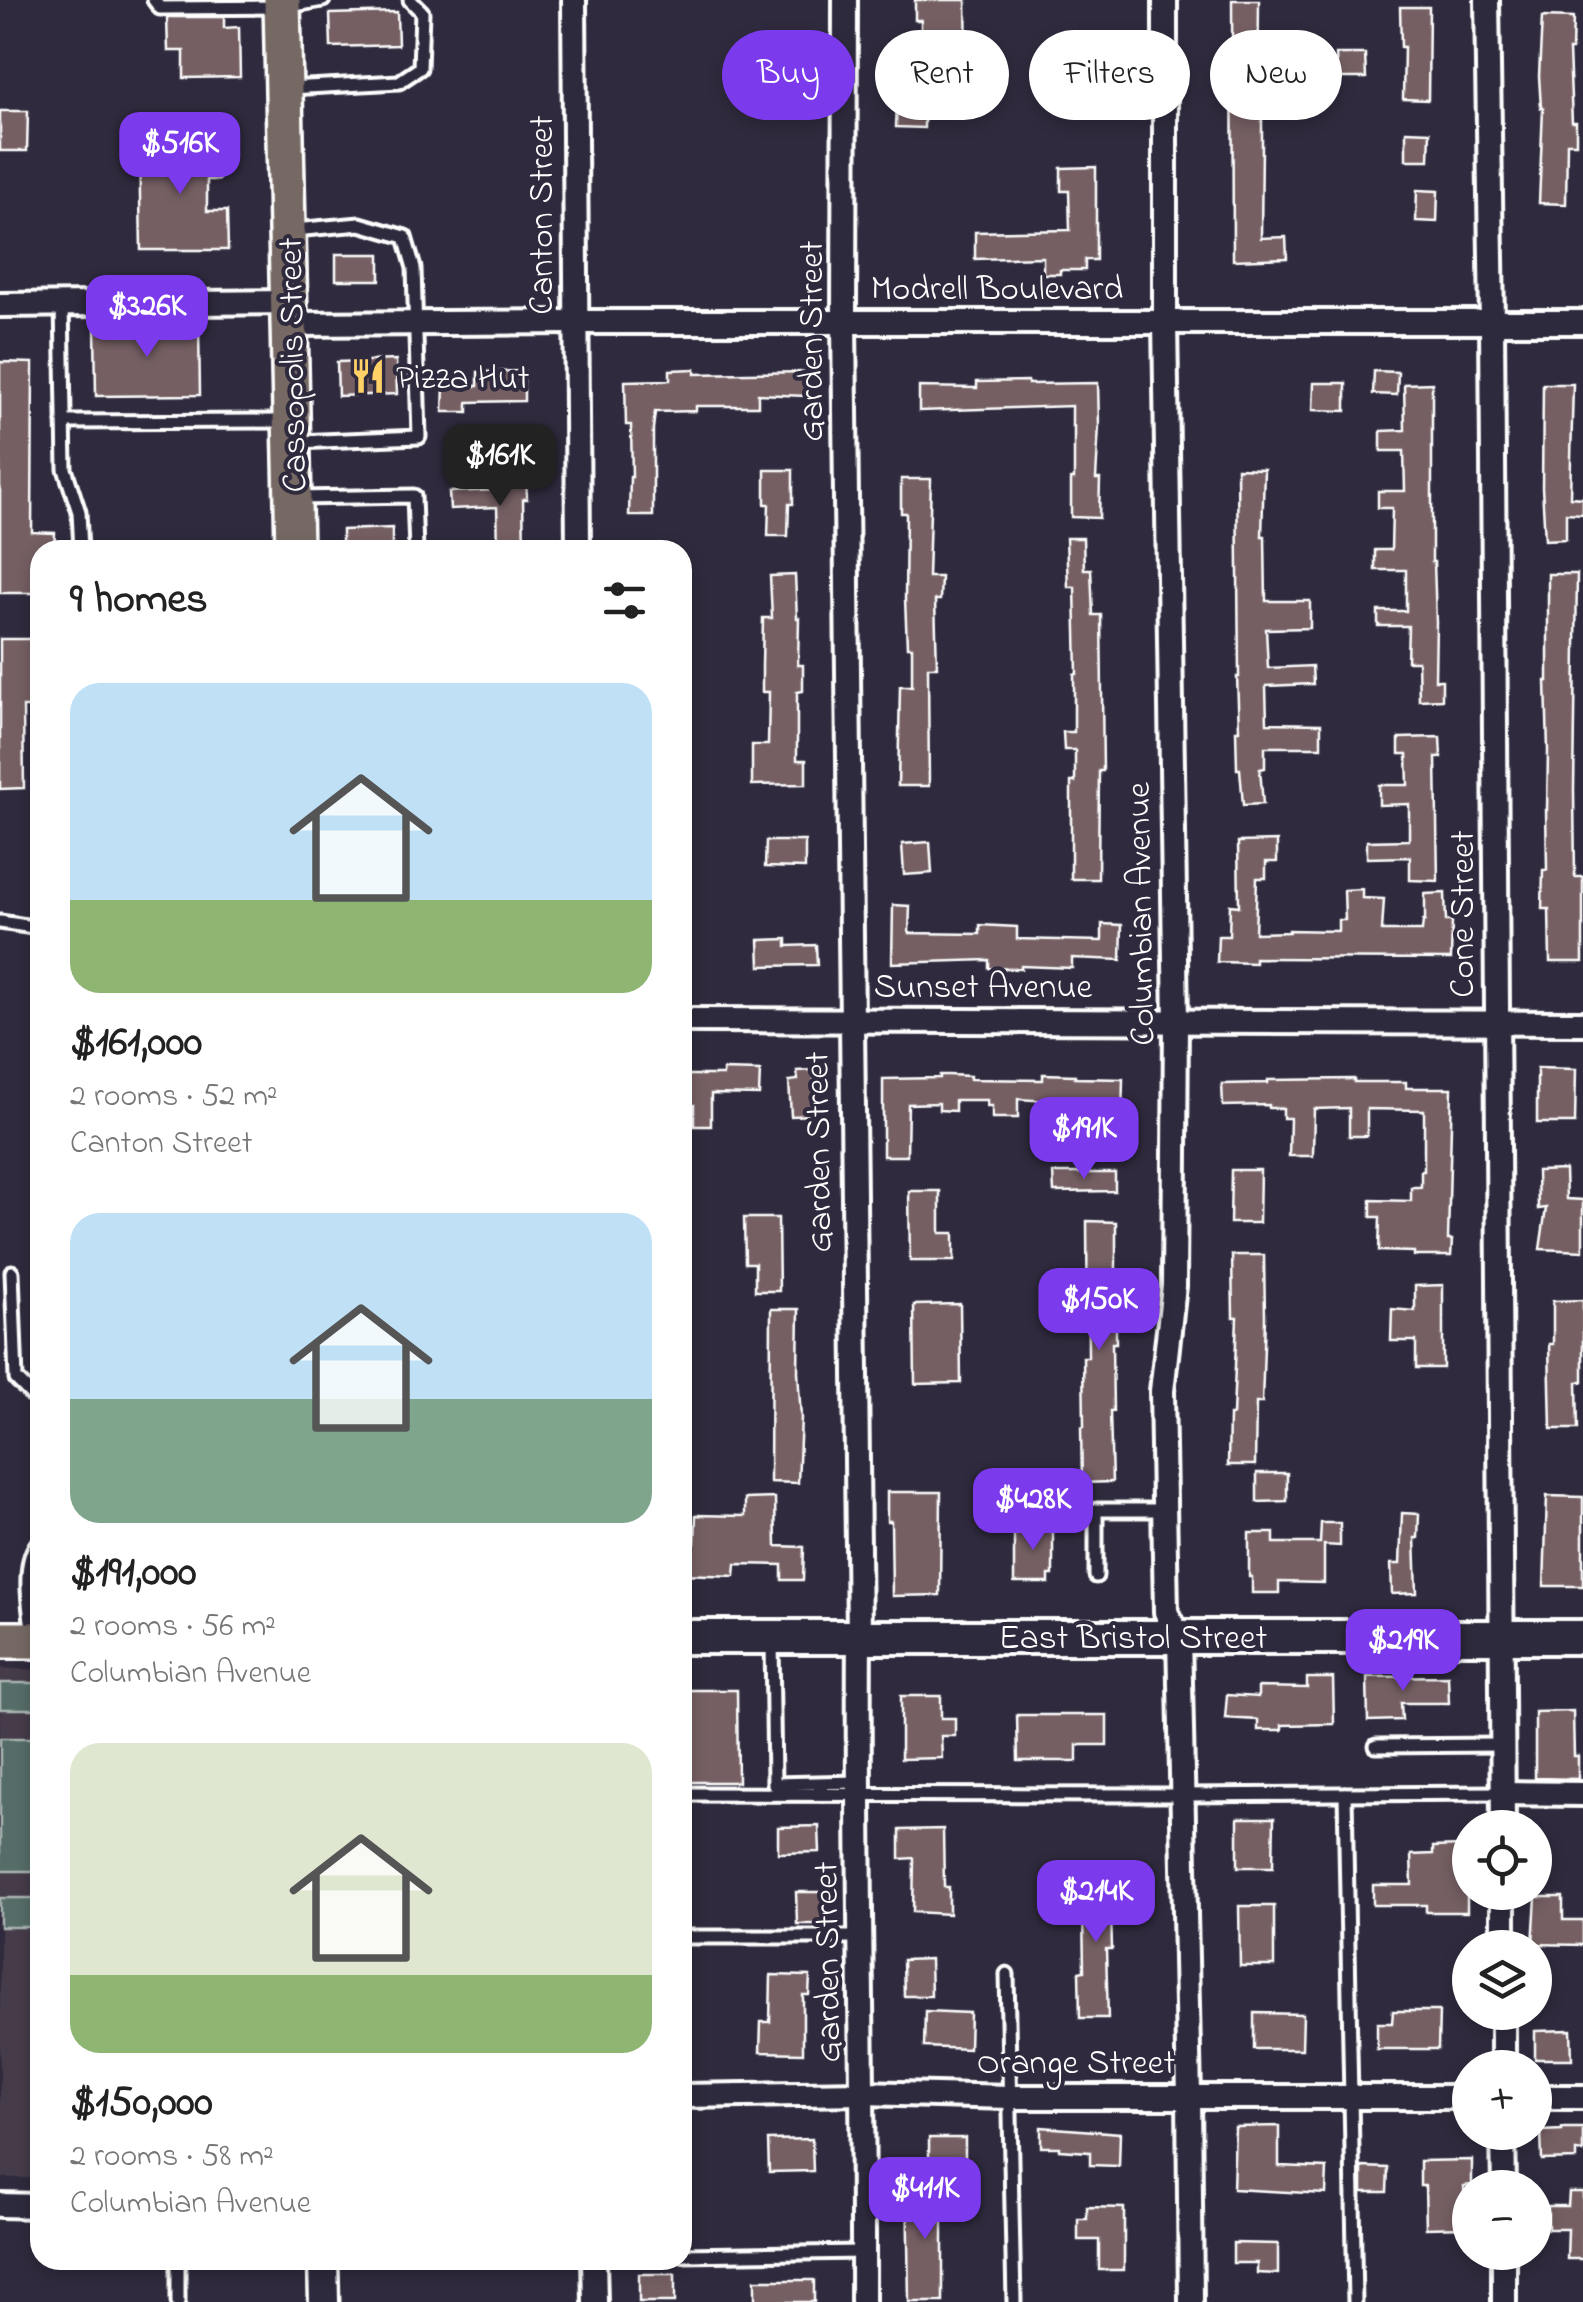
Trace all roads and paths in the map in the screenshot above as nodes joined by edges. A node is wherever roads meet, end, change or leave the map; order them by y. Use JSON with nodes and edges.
{"nodes":[{"id":1,"x":154,"y":0,"type":"edge"},
{"id":2,"x":322,"y":0,"type":"edge"},
{"id":3,"x":410,"y":0,"type":"edge"},
{"id":4,"x":574,"y":0,"type":"edge"},
{"id":5,"x":845,"y":0,"type":"edge"},
{"id":6,"x":1165,"y":0,"type":"edge"},
{"id":7,"x":1487,"y":0,"type":"edge"},
{"id":8,"x":283,"y":4,"type":"edge"},
{"id":9,"x":285,"y":89,"type":"junction"},
{"id":10,"x":288,"y":231,"type":"junction"},
{"id":11,"x":62,"y":304,"type":"junction"},
{"id":12,"x":0,"y":305,"type":"edge"},
{"id":13,"x":290,"y":313,"type":"junction"},
{"id":14,"x":576,"y":322,"type":"junction"},
{"id":15,"x":844,"y":322,"type":"junction"},
{"id":16,"x":1166,"y":322,"type":"junction"},
{"id":17,"x":1492,"y":322,"type":"junction"},
{"id":18,"x":1583,"y":322,"type":"edge"},
{"id":19,"x":416,"y":323,"type":"junction"},
{"id":20,"x":64,"y":422,"type":"junction"},
{"id":21,"x":293,"y":432,"type":"junction"},
{"id":22,"x":294,"y":498,"type":"junction"},
{"id":23,"x":80,"y":540,"type":"edge"},
{"id":24,"x":294,"y":540,"type":"edge"},
{"id":25,"x":416,"y":540,"type":"edge"},
{"id":26,"x":578,"y":540,"type":"edge"},
{"id":27,"x":0,"y":922,"type":"edge"},
{"id":28,"x":30,"y":926,"type":"edge"},
{"id":29,"x":692,"y":1020,"type":"edge"},
{"id":30,"x":850,"y":1020,"type":"junction"},
{"id":31,"x":1176,"y":1022,"type":"junction"},
{"id":32,"x":1496,"y":1023,"type":"junction"},
{"id":33,"x":1583,"y":1023,"type":"edge"},
{"id":34,"x":12,"y":1272,"type":"dead end"},
{"id":35,"x":30,"y":1393,"type":"edge"},
{"id":36,"x":1164,"y":1510,"type":"junction"},
{"id":37,"x":30,"y":1565,"type":"edge"},
{"id":38,"x":1096,"y":1576,"type":"dead end"},
{"id":39,"x":772,"y":1636,"type":"junction"},
{"id":40,"x":859,"y":1636,"type":"junction"},
{"id":41,"x":1179,"y":1636,"type":"junction"},
{"id":42,"x":1502,"y":1636,"type":"junction"},
{"id":43,"x":1583,"y":1636,"type":"edge"},
{"id":44,"x":692,"y":1637,"type":"edge"},
{"id":45,"x":24,"y":1640,"type":"edge"},
{"id":46,"x":1502,"y":1745,"type":"junction"},
{"id":47,"x":1376,"y":1746,"type":"dead end"},
{"id":48,"x":858,"y":1789,"type":"junction"},
{"id":49,"x":692,"y":1794,"type":"edge"},
{"id":50,"x":1345,"y":1794,"type":"junction"},
{"id":51,"x":1502,"y":1794,"type":"junction"},
{"id":52,"x":1583,"y":1794,"type":"edge"},
{"id":53,"x":1182,"y":1796,"type":"junction"},
{"id":54,"x":1502,"y":1810,"type":"edge"},
{"id":55,"x":860,"y":1936,"type":"junction"},
{"id":56,"x":692,"y":1937,"type":"edge"},
{"id":57,"x":1007,"y":1974,"type":"dead end"},
{"id":58,"x":863,"y":2093,"type":"junction"},
{"id":59,"x":692,"y":2096,"type":"edge"},
{"id":60,"x":1010,"y":2097,"type":"junction"},
{"id":61,"x":1189,"y":2097,"type":"junction"},
{"id":62,"x":1350,"y":2097,"type":"junction"},
{"id":63,"x":1552,"y":2097,"type":"edge"},
{"id":64,"x":1583,"y":2097,"type":"edge"},
{"id":65,"x":1452,"y":2098,"type":"edge"},
{"id":66,"x":0,"y":2205,"type":"edge"},
{"id":67,"x":30,"y":2206,"type":"edge"},
{"id":68,"x":863,"y":2252,"type":"junction"},
{"id":69,"x":692,"y":2254,"type":"edge"},
{"id":70,"x":178,"y":2270,"type":"edge"},
{"id":71,"x":324,"y":2270,"type":"edge"},
{"id":72,"x":594,"y":2270,"type":"edge"},
{"id":73,"x":1504,"y":2270,"type":"edge"},
{"id":74,"x":178,"y":2302,"type":"edge"},
{"id":75,"x":324,"y":2302,"type":"edge"},
{"id":76,"x":594,"y":2302,"type":"edge"},
{"id":77,"x":863,"y":2302,"type":"edge"},
{"id":78,"x":1014,"y":2302,"type":"edge"},
{"id":79,"x":1190,"y":2302,"type":"edge"},
{"id":80,"x":1354,"y":2302,"type":"edge"},
{"id":81,"x":1504,"y":2302,"type":"edge"}],
"edges":[{"from":1,"to":8,"type":"lane"},
{"from":2,"to":8,"type":"lane"},
{"from":3,"to":9,"type":"lane"},
{"from":4,"to":14,"type":"street","name":"Canton Street"},
{"from":5,"to":15,"type":"street","name":"Garden Street"},
{"from":6,"to":16,"type":"street","name":"Columbian Avenue"},
{"from":7,"to":17,"type":"street","name":"Cone Street"},
{"from":8,"to":9,"type":"main road","name":"Cassopolis Street"},
{"from":9,"to":10,"type":"main road","name":"Cassopolis Street"},
{"from":10,"to":13,"type":"main road","name":"Cassopolis Street"},
{"from":10,"to":19,"type":"lane"},
{"from":11,"to":12,"type":"street","name":"Modrell Boulevard"},
{"from":11,"to":13,"type":"street","name":"Modrell Boulevard"},
{"from":11,"to":20,"type":"lane"},
{"from":13,"to":19,"type":"street","name":"Modrell Boulevard"},
{"from":13,"to":21,"type":"main road","name":"Cassopolis Street"},
{"from":14,"to":15,"type":"street","name":"Modrell Boulevard"},
{"from":14,"to":19,"type":"street","name":"Modrell Boulevard"},
{"from":14,"to":26,"type":"street","name":"Canton Street"},
{"from":15,"to":16,"type":"street","name":"Modrell Boulevard"},
{"from":15,"to":30,"type":"street","name":"Garden Street"},
{"from":16,"to":17,"type":"street","name":"Modrell Boulevard"},
{"from":16,"to":31,"type":"street","name":"Columbian Avenue"},
{"from":17,"to":18,"type":"street","name":"Modrell Boulevard"},
{"from":17,"to":32,"type":"street","name":"Cone Street"},
{"from":19,"to":21,"type":"lane"},
{"from":20,"to":21,"type":"lane"},
{"from":20,"to":23,"type":"lane"},
{"from":21,"to":22,"type":"main road","name":"Cassopolis Street"},
{"from":22,"to":24,"type":"main road","name":"Cassopolis Street"},
{"from":22,"to":25,"type":"lane"},
{"from":27,"to":28,"type":"lane"},
{"from":29,"to":30,"type":"street","name":"Sunset Avenue"},
{"from":30,"to":31,"type":"street","name":"Sunset Avenue"},
{"from":30,"to":40,"type":"street","name":"Garden Street"},
{"from":31,"to":32,"type":"street","name":"Sunset Avenue"},
{"from":31,"to":36,"type":"street","name":"Columbian Avenue"},
{"from":32,"to":33,"type":"street","name":"Sunset Avenue"},
{"from":32,"to":42,"type":"street","name":"Cone Street"},
{"from":34,"to":35,"type":"lane"},
{"from":36,"to":38,"type":"lane"},
{"from":36,"to":41,"type":"street","name":"Columbian Avenue"},
{"from":37,"to":45,"type":"lane"},
{"from":39,"to":40,"type":"main road","name":"East Bristol Street"},
{"from":39,"to":44,"type":"main road","name":"East Bristol Street"},
{"from":39,"to":48,"type":"lane"},
{"from":40,"to":41,"type":"main road","name":"East Bristol Street"},
{"from":40,"to":48,"type":"street","name":"Garden Street"},
{"from":41,"to":42,"type":"main road","name":"East Bristol Street"},
{"from":41,"to":53,"type":"street","name":"Columbian Avenue"},
{"from":42,"to":43,"type":"main road","name":"East Bristol Street"},
{"from":42,"to":46,"type":"street","name":"Cone Street"},
{"from":46,"to":47,"type":"lane"},
{"from":46,"to":51,"type":"street","name":"Cone Street"},
{"from":48,"to":49,"type":"lane"},
{"from":48,"to":53,"type":"lane"},
{"from":48,"to":55,"type":"street","name":"Garden Street"},
{"from":50,"to":51,"type":"lane"},
{"from":50,"to":53,"type":"lane"},
{"from":50,"to":62,"type":"lane"},
{"from":51,"to":52,"type":"street"},
{"from":51,"to":54,"type":"street","name":"Cone Street"},
{"from":53,"to":61,"type":"street","name":"Columbian Avenue"},
{"from":55,"to":56,"type":"lane"},
{"from":55,"to":58,"type":"street","name":"Garden Street"},
{"from":57,"to":60,"type":"lane"},
{"from":58,"to":59,"type":"street","name":"Orange Street"},
{"from":58,"to":60,"type":"street","name":"Orange Street"},
{"from":58,"to":68,"type":"street","name":"Garden Street"},
{"from":60,"to":61,"type":"street","name":"Orange Street"},
{"from":60,"to":78,"type":"lane"},
{"from":61,"to":62,"type":"street","name":"Orange Street"},
{"from":61,"to":79,"type":"street","name":"Columbian Avenue"},
{"from":62,"to":65,"type":"street","name":"Orange Street"},
{"from":62,"to":80,"type":"lane"},
{"from":63,"to":64,"type":"street"},
{"from":66,"to":67,"type":"street"},
{"from":68,"to":69,"type":"lane"},
{"from":68,"to":77,"type":"street","name":"Garden Street"},
{"from":70,"to":74,"type":"lane"},
{"from":71,"to":75,"type":"street"},
{"from":72,"to":76,"type":"street"},
{"from":73,"to":81,"type":"street"}]}
